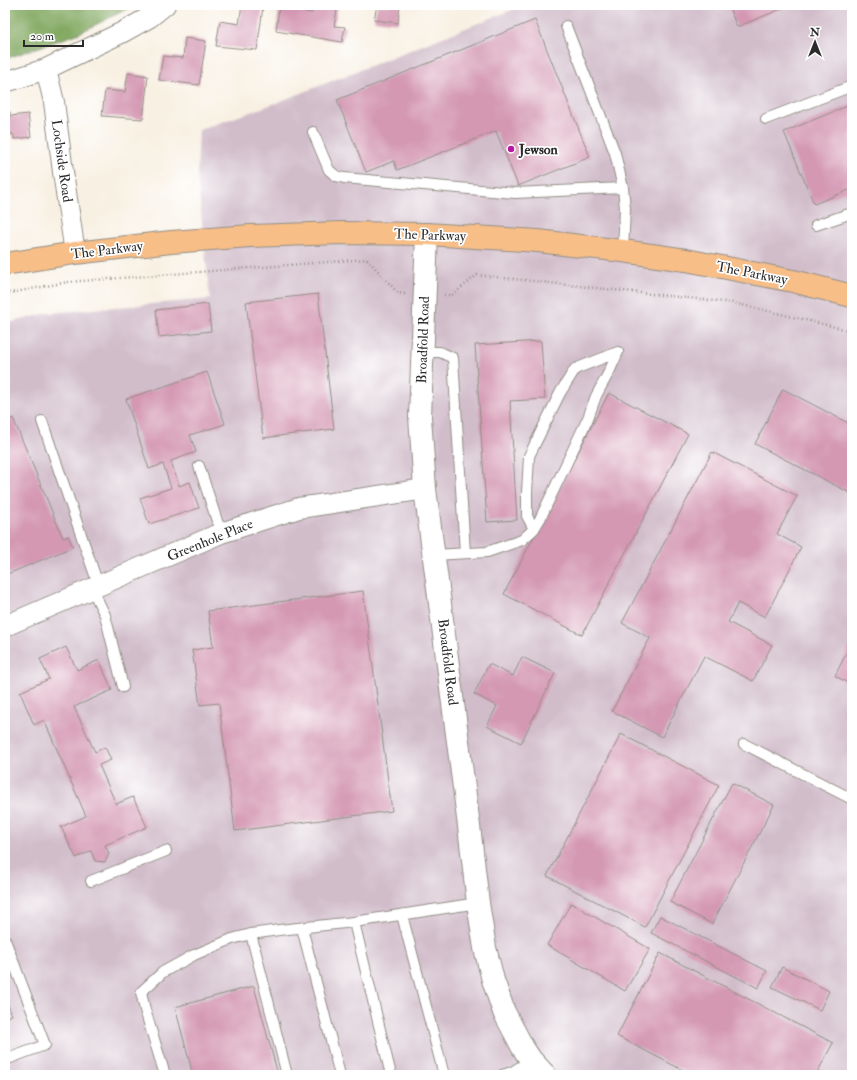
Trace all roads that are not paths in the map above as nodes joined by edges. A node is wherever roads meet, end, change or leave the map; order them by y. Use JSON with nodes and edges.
{"nodes":[{"id":1,"x":165,"y":5,"type":"edge"},
{"id":2,"x":566,"y":26,"type":"dead end"},
{"id":3,"x":46,"y":69,"type":"junction"},
{"id":4,"x":5,"y":82,"type":"edge"},
{"id":5,"x":852,"y":86,"type":"edge"},
{"id":6,"x":766,"y":119,"type":"dead end"},
{"id":7,"x":313,"y":132,"type":"dead end"},
{"id":8,"x":623,"y":188,"type":"junction"},
{"id":9,"x":852,"y":213,"type":"edge"},
{"id":10,"x":816,"y":225,"type":"dead end"},
{"id":11,"x":427,"y":234,"type":"junction"},
{"id":12,"x":623,"y":251,"type":"junction"},
{"id":13,"x":75,"y":253,"type":"junction"},
{"id":14,"x":5,"y":264,"type":"edge"},
{"id":15,"x":852,"y":296,"type":"edge"},
{"id":16,"x":422,"y":352,"type":"junction"},
{"id":17,"x":42,"y":421,"type":"dead end"},
{"id":18,"x":199,"y":466,"type":"dead end"},
{"id":19,"x":425,"y":489,"type":"junction"},
{"id":20,"x":534,"y":529,"type":"junction"},
{"id":21,"x":221,"y":533,"type":"junction"},
{"id":22,"x":465,"y":553,"type":"junction"},
{"id":23,"x":434,"y":555,"type":"junction"},
{"id":24,"x":95,"y":588,"type":"junction"},
{"id":25,"x":5,"y":626,"type":"edge"},
{"id":26,"x":123,"y":687,"type":"dead end"},
{"id":27,"x":744,"y":744,"type":"dead end"},
{"id":28,"x":852,"y":799,"type":"edge"},
{"id":29,"x":166,"y":851,"type":"dead end"},
{"id":30,"x":91,"y":881,"type":"dead end"},
{"id":31,"x":478,"y":903,"type":"junction"},
{"id":32,"x":402,"y":915,"type":"junction"},
{"id":33,"x":354,"y":922,"type":"junction"},
{"id":34,"x":302,"y":928,"type":"junction"},
{"id":35,"x":251,"y":934,"type":"junction"},
{"id":36,"x":5,"y":940,"type":"edge"},
{"id":37,"x":5,"y":1060,"type":"edge"},
{"id":38,"x":538,"y":1067,"type":"edge"},
{"id":39,"x":165,"y":1075,"type":"edge"},
{"id":40,"x":287,"y":1075,"type":"edge"},
{"id":41,"x":340,"y":1075,"type":"edge"},
{"id":42,"x":391,"y":1075,"type":"edge"},
{"id":43,"x":444,"y":1075,"type":"edge"},
{"id":44,"x":502,"y":1075,"type":"edge"}],
"edges":[{"from":1,"to":3,"type":"street"},
{"from":2,"to":8,"type":"lane"},
{"from":3,"to":4,"type":"street"},
{"from":3,"to":13,"type":"street","name":"Lochside Road"},
{"from":5,"to":6,"type":"lane"},
{"from":7,"to":8,"type":"lane"},
{"from":8,"to":12,"type":"lane"},
{"from":9,"to":10,"type":"lane"},
{"from":11,"to":12,"type":"main road","name":"The Parkway"},
{"from":11,"to":13,"type":"main road","name":"The Parkway"},
{"from":11,"to":16,"type":"street","name":"Broadfold Road"},
{"from":12,"to":15,"type":"main road","name":"The Parkway"},
{"from":13,"to":14,"type":"main road","name":"The Parkway"},
{"from":16,"to":19,"type":"street","name":"Broadfold Road"},
{"from":16,"to":22,"type":"lane"},
{"from":17,"to":24,"type":"lane"},
{"from":18,"to":21,"type":"lane"},
{"from":19,"to":21,"type":"street","name":"Greenhole Place"},
{"from":19,"to":23,"type":"street","name":"Broadfold Road"},
{"from":20,"to":20,"type":"lane"},
{"from":20,"to":22,"type":"lane"},
{"from":21,"to":24,"type":"street","name":"Greenhole Place"},
{"from":22,"to":23,"type":"lane"},
{"from":23,"to":31,"type":"street","name":"Broadfold Road"},
{"from":24,"to":25,"type":"street","name":"Greenhole Place"},
{"from":24,"to":26,"type":"lane"},
{"from":27,"to":28,"type":"lane"},
{"from":29,"to":30,"type":"lane"},
{"from":31,"to":32,"type":"lane"},
{"from":31,"to":38,"type":"street","name":"Broadfold Road"},
{"from":32,"to":33,"type":"lane"},
{"from":32,"to":43,"type":"lane"},
{"from":33,"to":34,"type":"lane"},
{"from":33,"to":42,"type":"lane"},
{"from":34,"to":35,"type":"lane"},
{"from":34,"to":41,"type":"lane"},
{"from":35,"to":39,"type":"lane"},
{"from":35,"to":40,"type":"lane"},
{"from":36,"to":37,"type":"lane"},
{"from":38,"to":44,"type":"lane"}]}
